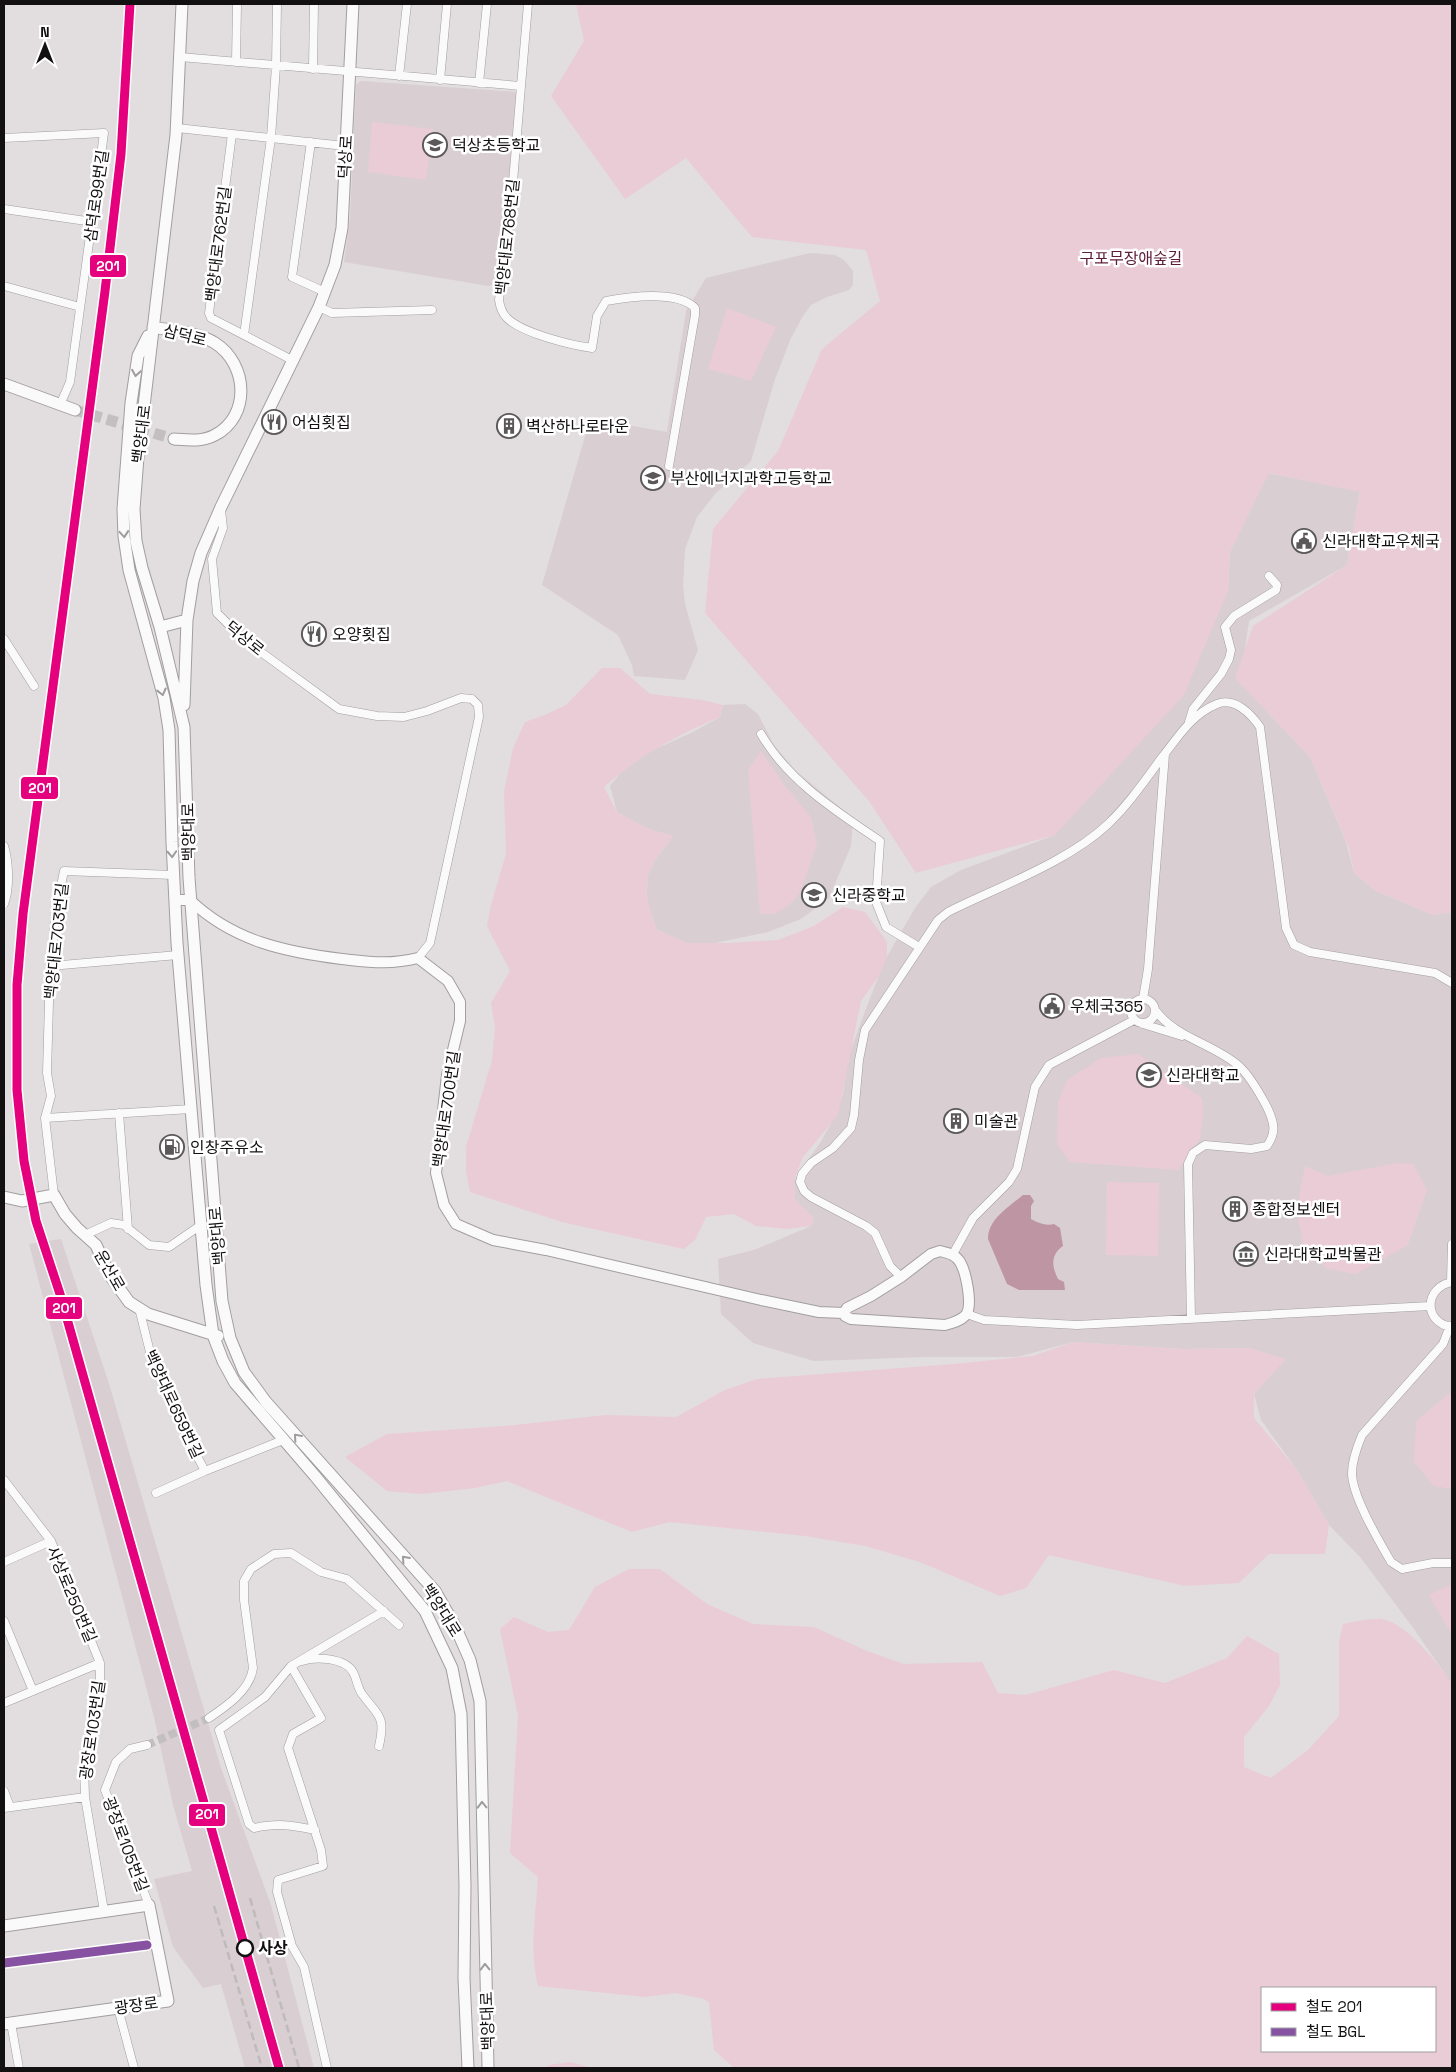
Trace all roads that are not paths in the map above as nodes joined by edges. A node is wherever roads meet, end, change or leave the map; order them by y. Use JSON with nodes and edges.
{"nodes":[{"id":1,"x":182,"y":4,"type":"edge"},
{"id":2,"x":237,"y":4,"type":"edge"},
{"id":3,"x":277,"y":4,"type":"edge"},
{"id":4,"x":314,"y":4,"type":"edge"},
{"id":5,"x":353,"y":4,"type":"edge"},
{"id":6,"x":407,"y":4,"type":"edge"},
{"id":7,"x":447,"y":4,"type":"edge"},
{"id":8,"x":487,"y":4,"type":"edge"},
{"id":9,"x":528,"y":4,"type":"edge"},
{"id":10,"x":180,"y":57,"type":"junction"},
{"id":11,"x":236,"y":62,"type":"junction"},
{"id":12,"x":276,"y":66,"type":"junction"},
{"id":13,"x":313,"y":69,"type":"junction"},
{"id":14,"x":350,"y":72,"type":"junction"},
{"id":15,"x":400,"y":76,"type":"junction"},
{"id":16,"x":440,"y":80,"type":"junction"},
{"id":17,"x":479,"y":83,"type":"junction"},
{"id":18,"x":521,"y":86,"type":"junction"},
{"id":19,"x":176,"y":128,"type":"junction"},
{"id":20,"x":232,"y":134,"type":"junction"},
{"id":21,"x":4,"y":138,"type":"edge"},
{"id":22,"x":271,"y":138,"type":"junction"},
{"id":23,"x":311,"y":142,"type":"junction"},
{"id":24,"x":346,"y":146,"type":"junction"},
{"id":25,"x":4,"y":209,"type":"edge"},
{"id":26,"x":93,"y":222,"type":"junction"},
{"id":27,"x":4,"y":286,"type":"edge"},
{"id":28,"x":325,"y":292,"type":"junction"},
{"id":29,"x":80,"y":307,"type":"junction"},
{"id":30,"x":319,"y":307,"type":"junction"},
{"id":31,"x":432,"y":310,"type":"dead end"},
{"id":32,"x":152,"y":327,"type":"junction"},
{"id":33,"x":244,"y":335,"type":"junction"},
{"id":34,"x":292,"y":360,"type":"junction"},
{"id":35,"x":4,"y":384,"type":"edge"},
{"id":36,"x":60,"y":405,"type":"junction"},
{"id":37,"x":74,"y":410,"type":"tunnel mouth"},
{"id":38,"x":174,"y":439,"type":"tunnel mouth"},
{"id":39,"x":669,"y":466,"type":"dead end"},
{"id":40,"x":221,"y":507,"type":"junction"},
{"id":41,"x":1269,"y":576,"type":"dead end"},
{"id":42,"x":187,"y":620,"type":"junction"},
{"id":43,"x":160,"y":627,"type":"junction"},
{"id":44,"x":4,"y":639,"type":"edge"},
{"id":45,"x":34,"y":686,"type":"dead end"},
{"id":46,"x":1189,"y":722,"type":"junction"},
{"id":47,"x":184,"y":727,"type":"junction"},
{"id":48,"x":760,"y":734,"type":"dead end"},
{"id":49,"x":1165,"y":754,"type":"junction"},
{"id":50,"x":4,"y":846,"type":"edge"},
{"id":51,"x":173,"y":875,"type":"junction"},
{"id":52,"x":175,"y":900,"type":"junction"},
{"id":53,"x":190,"y":900,"type":"junction"},
{"id":54,"x":4,"y":904,"type":"edge"},
{"id":55,"x":920,"y":947,"type":"junction"},
{"id":56,"x":178,"y":955,"type":"junction"},
{"id":57,"x":418,"y":958,"type":"junction"},
{"id":58,"x":50,"y":966,"type":"junction"},
{"id":59,"x":1452,"y":983,"type":"edge"},
{"id":60,"x":1143,"y":999,"type":"junction"},
{"id":61,"x":1156,"y":1011,"type":"junction"},
{"id":62,"x":1134,"y":1020,"type":"junction"},
{"id":63,"x":1143,"y":1024,"type":"junction"},
{"id":64,"x":1190,"y":1037,"type":"junction"},
{"id":65,"x":191,"y":1109,"type":"junction"},
{"id":66,"x":119,"y":1113,"type":"junction"},
{"id":67,"x":45,"y":1118,"type":"junction"},
{"id":68,"x":54,"y":1195,"type":"junction"},
{"id":69,"x":4,"y":1197,"type":"edge"},
{"id":70,"x":201,"y":1225,"type":"junction"},
{"id":71,"x":128,"y":1229,"type":"junction"},
{"id":72,"x":85,"y":1235,"type":"junction"},
{"id":73,"x":1452,"y":1244,"type":"edge"},
{"id":74,"x":953,"y":1254,"type":"junction"},
{"id":75,"x":901,"y":1277,"type":"junction"},
{"id":76,"x":1452,"y":1282,"type":"edge"},
{"id":77,"x":1430,"y":1306,"type":"junction"},
{"id":78,"x":139,"y":1308,"type":"junction"},
{"id":79,"x":844,"y":1313,"type":"junction"},
{"id":80,"x":967,"y":1314,"type":"junction"},
{"id":81,"x":1191,"y":1319,"type":"junction"},
{"id":82,"x":1451,"y":1326,"type":"edge"},
{"id":83,"x":213,"y":1335,"type":"junction"},
{"id":84,"x":230,"y":1338,"type":"junction"},
{"id":85,"x":283,"y":1440,"type":"junction"},
{"id":86,"x":205,"y":1471,"type":"junction"},
{"id":87,"x":4,"y":1480,"type":"edge"},
{"id":88,"x":156,"y":1493,"type":"dead end"},
{"id":89,"x":51,"y":1541,"type":"junction"},
{"id":90,"x":4,"y":1562,"type":"edge"},
{"id":91,"x":1452,"y":1563,"type":"edge"},
{"id":92,"x":384,"y":1611,"type":"junction"},
{"id":93,"x":4,"y":1621,"type":"edge"},
{"id":94,"x":398,"y":1625,"type":"dead end"},
{"id":95,"x":100,"y":1663,"type":"junction"},
{"id":96,"x":291,"y":1666,"type":"junction"},
{"id":97,"x":33,"y":1691,"type":"junction"},
{"id":98,"x":4,"y":1703,"type":"edge"},
{"id":99,"x":209,"y":1718,"type":"tunnel mouth"},
{"id":100,"x":147,"y":1745,"type":"tunnel mouth"},
{"id":101,"x":379,"y":1746,"type":"dead end"},
{"id":102,"x":4,"y":1791,"type":"edge"},
{"id":103,"x":85,"y":1797,"type":"junction"},
{"id":104,"x":7,"y":1807,"type":"edge"},
{"id":105,"x":315,"y":1830,"type":"junction"},
{"id":106,"x":149,"y":1905,"type":"junction"},
{"id":107,"x":104,"y":1911,"type":"junction"},
{"id":108,"x":4,"y":1926,"type":"edge"},
{"id":109,"x":118,"y":2008,"type":"junction"},
{"id":110,"x":7,"y":2023,"type":"edge"},
{"id":111,"x":19,"y":2068,"type":"edge"},
{"id":112,"x":134,"y":2068,"type":"edge"},
{"id":113,"x":327,"y":2068,"type":"edge"},
{"id":114,"x":468,"y":2068,"type":"edge"},
{"id":115,"x":488,"y":2068,"type":"edge"}],
"edges":[{"from":1,"to":10,"type":"main road","name":"백양대로"},
{"from":2,"to":11,"type":"street"},
{"from":3,"to":12,"type":"street"},
{"from":4,"to":13,"type":"street"},
{"from":5,"to":14,"type":"main road","name":"덕상로"},
{"from":6,"to":15,"type":"street"},
{"from":7,"to":16,"type":"street"},
{"from":8,"to":17,"type":"street"},
{"from":9,"to":18,"type":"street","name":"백양대로768번길"},
{"from":10,"to":11,"type":"street"},
{"from":10,"to":19,"type":"main road","name":"백양대로"},
{"from":11,"to":12,"type":"street"},
{"from":12,"to":13,"type":"street"},
{"from":12,"to":22,"type":"street"},
{"from":13,"to":14,"type":"street"},
{"from":14,"to":15,"type":"street"},
{"from":14,"to":24,"type":"main road","name":"덕상로"},
{"from":15,"to":16,"type":"street"},
{"from":16,"to":17,"type":"street"},
{"from":17,"to":18,"type":"street"},
{"from":18,"to":39,"type":"street","name":"백양대로768번길"},
{"from":19,"to":20,"type":"street"},
{"from":19,"to":32,"type":"main road","name":"백양대로"},
{"from":20,"to":22,"type":"street"},
{"from":20,"to":33,"type":"street","name":"백양대로762번길"},
{"from":21,"to":26,"type":"street","name":"삼덕로99번길"},
{"from":22,"to":23,"type":"street"},
{"from":22,"to":33,"type":"street"},
{"from":23,"to":24,"type":"street"},
{"from":23,"to":28,"type":"street"},
{"from":24,"to":28,"type":"main road","name":"덕상로"},
{"from":25,"to":26,"type":"street"},
{"from":26,"to":29,"type":"street","name":"삼덕로99번길"},
{"from":27,"to":29,"type":"street"},
{"from":28,"to":30,"type":"main road","name":"덕상로"},
{"from":29,"to":36,"type":"street","name":"삼덕로99번길"},
{"from":30,"to":31,"type":"street"},
{"from":30,"to":34,"type":"main road","name":"덕상로"},
{"from":32,"to":38,"type":"main road","name":"삼덕로"},
{"from":32,"to":43,"type":"main road","name":"백양대로"},
{"from":32,"to":51,"type":"main road","name":"백양대로","one_way":true},
{"from":33,"to":34,"type":"street","name":"백양대로762번길"},
{"from":34,"to":40,"type":"main road","name":"덕상로"},
{"from":35,"to":36,"type":"main road"},
{"from":36,"to":37,"type":"main road"},
{"from":40,"to":42,"type":"main road","name":"덕상로"},
{"from":40,"to":57,"type":"street","name":"덕상로"},
{"from":41,"to":46,"type":"street"},
{"from":42,"to":43,"type":"main road"},
{"from":42,"to":47,"type":"main road","name":"덕상로"},
{"from":43,"to":47,"type":"main road","name":"백양대로"},
{"from":44,"to":45,"type":"street"},
{"from":46,"to":49,"type":"street"},
{"from":46,"to":59,"type":"street"},
{"from":47,"to":53,"type":"main road","name":"백양대로"},
{"from":48,"to":55,"type":"street"},
{"from":49,"to":55,"type":"street"},
{"from":49,"to":60,"type":"street"},
{"from":50,"to":54,"type":"street"},
{"from":51,"to":52,"type":"main road","name":"백양대로"},
{"from":51,"to":58,"type":"street","name":"백양대로703번길"},
{"from":52,"to":53,"type":"street"},
{"from":52,"to":56,"type":"main road","name":"백양대로"},
{"from":53,"to":57,"type":"street"},
{"from":53,"to":84,"type":"main road","name":"백양대로"},
{"from":55,"to":75,"type":"street"},
{"from":56,"to":58,"type":"street"},
{"from":56,"to":65,"type":"main road","name":"백양대로"},
{"from":57,"to":79,"type":"street","name":"백양대로700번길"},
{"from":58,"to":67,"type":"street","name":"백양대로703번길"},
{"from":60,"to":61,"type":"street"},
{"from":60,"to":62,"type":"street"},
{"from":61,"to":63,"type":"street"},
{"from":61,"to":64,"type":"street"},
{"from":62,"to":63,"type":"street"},
{"from":62,"to":74,"type":"street"},
{"from":63,"to":64,"type":"street"},
{"from":64,"to":81,"type":"street"},
{"from":65,"to":66,"type":"street"},
{"from":65,"to":70,"type":"main road","name":"백양대로"},
{"from":66,"to":67,"type":"street"},
{"from":66,"to":71,"type":"street"},
{"from":67,"to":68,"type":"street","name":"백양대로703번길"},
{"from":68,"to":69,"type":"main road"},
{"from":68,"to":72,"type":"main road","name":"운산로"},
{"from":70,"to":71,"type":"street","name":"백양대로"},
{"from":70,"to":83,"type":"main road","name":"백양대로"},
{"from":71,"to":72,"type":"street"},
{"from":72,"to":78,"type":"main road","name":"운산로"},
{"from":73,"to":76,"type":"street"},
{"from":74,"to":75,"type":"street"},
{"from":74,"to":80,"type":"street"},
{"from":75,"to":79,"type":"street"},
{"from":76,"to":77,"type":"street"},
{"from":77,"to":81,"type":"street"},
{"from":77,"to":82,"type":"street"},
{"from":78,"to":83,"type":"main road","name":"운산로"},
{"from":78,"to":86,"type":"street","name":"백양대로659번길"},
{"from":79,"to":80,"type":"street","name":"백양대로700번길"},
{"from":80,"to":81,"type":"street"},
{"from":82,"to":91,"type":"street"},
{"from":83,"to":84,"type":"main road","name":"운산로"},
{"from":83,"to":85,"type":"main road","name":"백양대로"},
{"from":115,"to":84,"type":"main road","name":"백양대로","one_way":true},
{"from":85,"to":86,"type":"street","name":"백양대로659번길"},
{"from":85,"to":114,"type":"main road","name":"백양대로"},
{"from":86,"to":88,"type":"street","name":"백양대로659번길"},
{"from":87,"to":89,"type":"street","name":"사상로250번길"},
{"from":89,"to":90,"type":"street"},
{"from":89,"to":95,"type":"street","name":"사상로250번길"},
{"from":92,"to":94,"type":"street"},
{"from":92,"to":96,"type":"street"},
{"from":92,"to":99,"type":"street"},
{"from":93,"to":97,"type":"street"},
{"from":95,"to":97,"type":"street"},
{"from":95,"to":103,"type":"street","name":"광장로103번길"},
{"from":96,"to":101,"type":"street"},
{"from":96,"to":105,"type":"street"},
{"from":96,"to":105,"type":"street"},
{"from":97,"to":98,"type":"street"},
{"from":100,"to":106,"type":"street","name":"광장로105번길"},
{"from":102,"to":104,"type":"street"},
{"from":103,"to":104,"type":"street","name":"광장로103번길"},
{"from":103,"to":107,"type":"street","name":"광장로103번길"},
{"from":105,"to":113,"type":"street"},
{"from":106,"to":107,"type":"main road"},
{"from":106,"to":109,"type":"main road","name":"광장로"},
{"from":107,"to":108,"type":"main road"},
{"from":109,"to":110,"type":"main road","name":"광장로"},
{"from":109,"to":112,"type":"street"},
{"from":110,"to":111,"type":"street","name":"광장로"}]}
